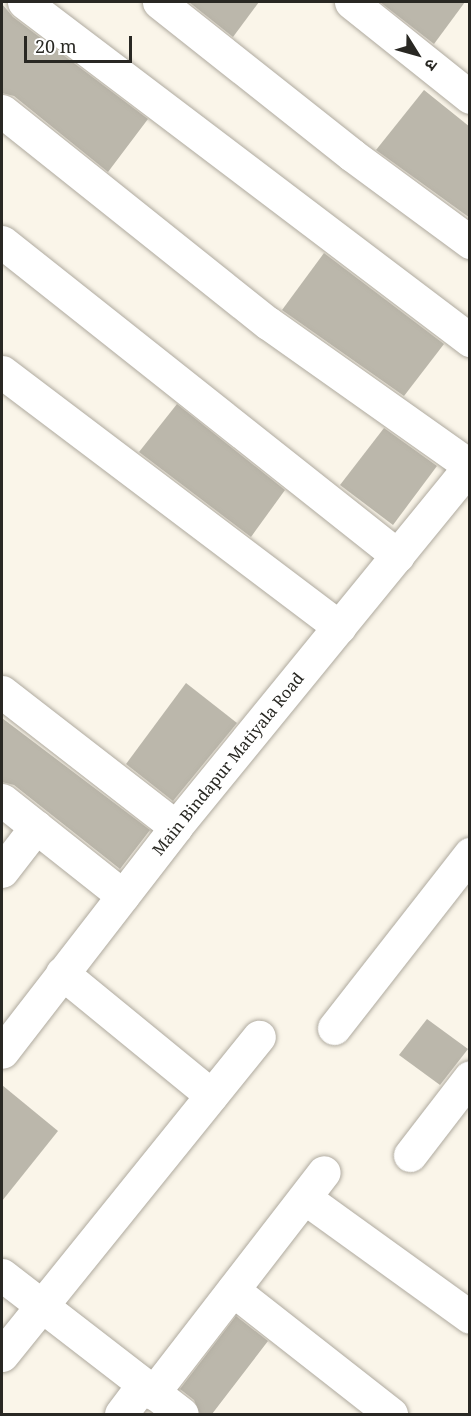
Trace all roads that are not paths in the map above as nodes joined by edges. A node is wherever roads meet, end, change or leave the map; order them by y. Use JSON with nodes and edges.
{"nodes":[{"id":1,"x":24,"y":2,"type":"edge"},
{"id":2,"x":159,"y":2,"type":"edge"},
{"id":3,"x":351,"y":2,"type":"edge"},
{"id":4,"x":470,"y":97,"type":"edge"},
{"id":5,"x":2,"y":111,"type":"edge"},
{"id":6,"x":2,"y":242,"type":"edge"},
{"id":7,"x":470,"y":242,"type":"edge"},
{"id":8,"x":470,"y":340,"type":"edge"},
{"id":9,"x":2,"y":372,"type":"edge"},
{"id":10,"x":466,"y":478,"type":"edge"},
{"id":11,"x":398,"y":556,"type":"junction"},
{"id":12,"x":339,"y":627,"type":"junction"},
{"id":13,"x":2,"y":692,"type":"edge"},
{"id":14,"x":2,"y":800,"type":"edge"},
{"id":15,"x":36,"y":827,"type":"junction"},
{"id":16,"x":177,"y":827,"type":"junction"},
{"id":17,"x":470,"y":854,"type":"edge"},
{"id":18,"x":2,"y":871,"type":"edge"},
{"id":19,"x":123,"y":896,"type":"junction"},
{"id":20,"x":62,"y":973,"type":"junction"},
{"id":21,"x":334,"y":1028,"type":"dead end"},
{"id":22,"x":259,"y":1037,"type":"dead end"},
{"id":23,"x":2,"y":1052,"type":"edge"},
{"id":24,"x":470,"y":1077,"type":"edge"},
{"id":25,"x":211,"y":1095,"type":"junction"},
{"id":26,"x":410,"y":1155,"type":"dead end"},
{"id":27,"x":324,"y":1172,"type":"dead end"},
{"id":28,"x":305,"y":1198,"type":"junction"},
{"id":29,"x":2,"y":1275,"type":"edge"},
{"id":30,"x":233,"y":1290,"type":"junction"},
{"id":31,"x":40,"y":1306,"type":"junction"},
{"id":32,"x":470,"y":1317,"type":"edge"},
{"id":33,"x":2,"y":1355,"type":"edge"},
{"id":34,"x":148,"y":1389,"type":"junction"},
{"id":35,"x":121,"y":1414,"type":"edge"},
{"id":36,"x":182,"y":1414,"type":"edge"},
{"id":37,"x":392,"y":1414,"type":"edge"}],
"edges":[{"from":1,"to":8,"type":"street"},
{"from":2,"to":7,"type":"street"},
{"from":3,"to":4,"type":"street"},
{"from":5,"to":10,"type":"street"},
{"from":6,"to":11,"type":"street"},
{"from":9,"to":12,"type":"street"},
{"from":10,"to":11,"type":"street","name":"Main Bindapur Matiyala Road"},
{"from":11,"to":12,"type":"street","name":"Main Bindapur Matiyala Road"},
{"from":12,"to":16,"type":"street","name":"Main Bindapur Matiyala Road"},
{"from":13,"to":16,"type":"street"},
{"from":14,"to":15,"type":"street"},
{"from":15,"to":18,"type":"street"},
{"from":15,"to":19,"type":"street"},
{"from":16,"to":19,"type":"street","name":"Main Bindapur Matiyala Road"},
{"from":17,"to":21,"type":"street"},
{"from":19,"to":20,"type":"street","name":"Main Bindapur Matiyala Road"},
{"from":20,"to":23,"type":"street","name":"Main Bindapur Matiyala Road"},
{"from":20,"to":25,"type":"street"},
{"from":22,"to":25,"type":"street"},
{"from":24,"to":26,"type":"street"},
{"from":25,"to":31,"type":"street"},
{"from":27,"to":28,"type":"street"},
{"from":28,"to":30,"type":"street"},
{"from":28,"to":32,"type":"street"},
{"from":29,"to":31,"type":"street"},
{"from":30,"to":34,"type":"street"},
{"from":30,"to":37,"type":"street"},
{"from":31,"to":33,"type":"street"},
{"from":31,"to":34,"type":"street"},
{"from":34,"to":35,"type":"street"},
{"from":34,"to":36,"type":"street"}]}
